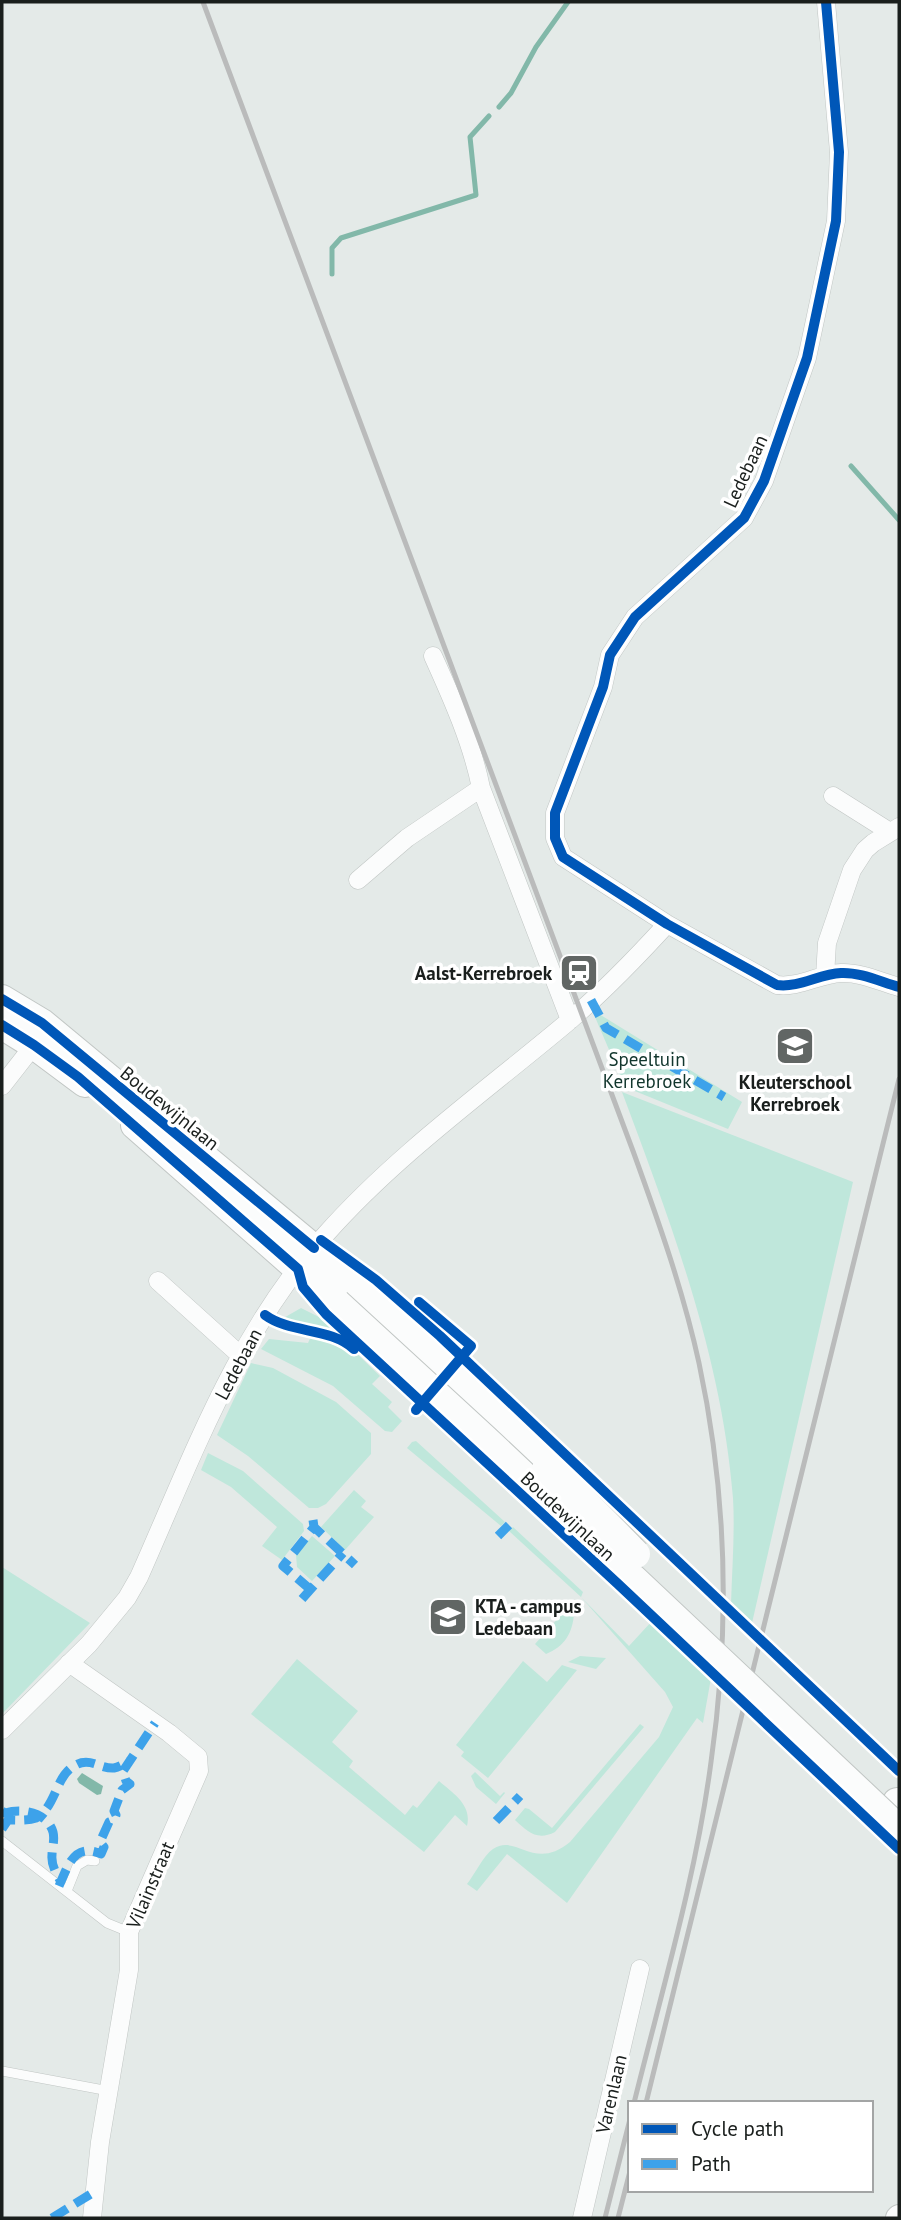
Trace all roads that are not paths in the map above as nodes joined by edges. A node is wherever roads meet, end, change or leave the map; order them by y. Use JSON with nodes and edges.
{"nodes":[{"id":1,"x":826,"y":2,"type":"edge"},
{"id":2,"x":433,"y":656,"type":"dead end"},
{"id":3,"x":481,"y":788,"type":"junction"},
{"id":4,"x":833,"y":796,"type":"dead end"},
{"id":5,"x":895,"y":830,"type":"edge"},
{"id":6,"x":358,"y":880,"type":"dead end"},
{"id":7,"x":667,"y":925,"type":"junction"},
{"id":8,"x":825,"y":976,"type":"junction"},
{"id":9,"x":899,"y":987,"type":"edge"},
{"id":10,"x":2,"y":999,"type":"edge"},
{"id":11,"x":570,"y":1020,"type":"junction"},
{"id":12,"x":2,"y":1025,"type":"edge"},
{"id":13,"x":34,"y":1045,"type":"junction"},
{"id":14,"x":2,"y":1086,"type":"edge"},
{"id":15,"x":306,"y":1259,"type":"junction"},
{"id":16,"x":158,"y":1281,"type":"dead end"},
{"id":17,"x":240,"y":1355,"type":"junction"},
{"id":18,"x":69,"y":1663,"type":"junction"},
{"id":19,"x":2,"y":1730,"type":"edge"},
{"id":20,"x":899,"y":1810,"type":"edge"},
{"id":21,"x":2,"y":1841,"type":"edge"},
{"id":22,"x":95,"y":1861,"type":"dead end"},
{"id":23,"x":67,"y":1891,"type":"junction"},
{"id":24,"x":129,"y":1932,"type":"junction"},
{"id":25,"x":640,"y":1969,"type":"dead end"},
{"id":26,"x":2,"y":2071,"type":"edge"},
{"id":27,"x":109,"y":2091,"type":"junction"},
{"id":28,"x":92,"y":2218,"type":"edge"},
{"id":29,"x":582,"y":2218,"type":"edge"}],
"edges":[{"from":1,"to":7,"type":"street","name":"Ledebaan"},
{"from":2,"to":3,"type":"street"},
{"from":3,"to":6,"type":"street"},
{"from":3,"to":11,"type":"street"},
{"from":4,"to":5,"type":"street"},
{"from":5,"to":8,"type":"street"},
{"from":7,"to":8,"type":"street"},
{"from":7,"to":11,"type":"street","name":"Ledebaan"},
{"from":8,"to":9,"type":"street"},
{"from":10,"to":15,"type":"main road","name":"Boudewijnlaan"},
{"from":11,"to":15,"type":"street","name":"Ledebaan"},
{"from":12,"to":13,"type":"main road","name":"Boudewijnlaan"},
{"from":13,"to":14,"type":"street"},
{"from":13,"to":15,"type":"main road","name":"Boudewijnlaan"},
{"from":15,"to":17,"type":"street","name":"Ledebaan"},
{"from":15,"to":20,"type":"main road","name":"Boudewijnlaan","bridge":true},
{"from":16,"to":17,"type":"street"},
{"from":17,"to":18,"type":"street","name":"Ledebaan"},
{"from":18,"to":19,"type":"street","name":"Ledebaan"},
{"from":18,"to":24,"type":"street","name":"Vilainstraat"},
{"from":21,"to":23,"type":"lane"},
{"from":22,"to":23,"type":"lane"},
{"from":23,"to":24,"type":"lane"},
{"from":24,"to":27,"type":"street","name":"Vilainstraat"},
{"from":25,"to":29,"type":"street","name":"Varenlaan"},
{"from":26,"to":27,"type":"lane"},
{"from":27,"to":28,"type":"street","name":"Vilainstraat"}]}
